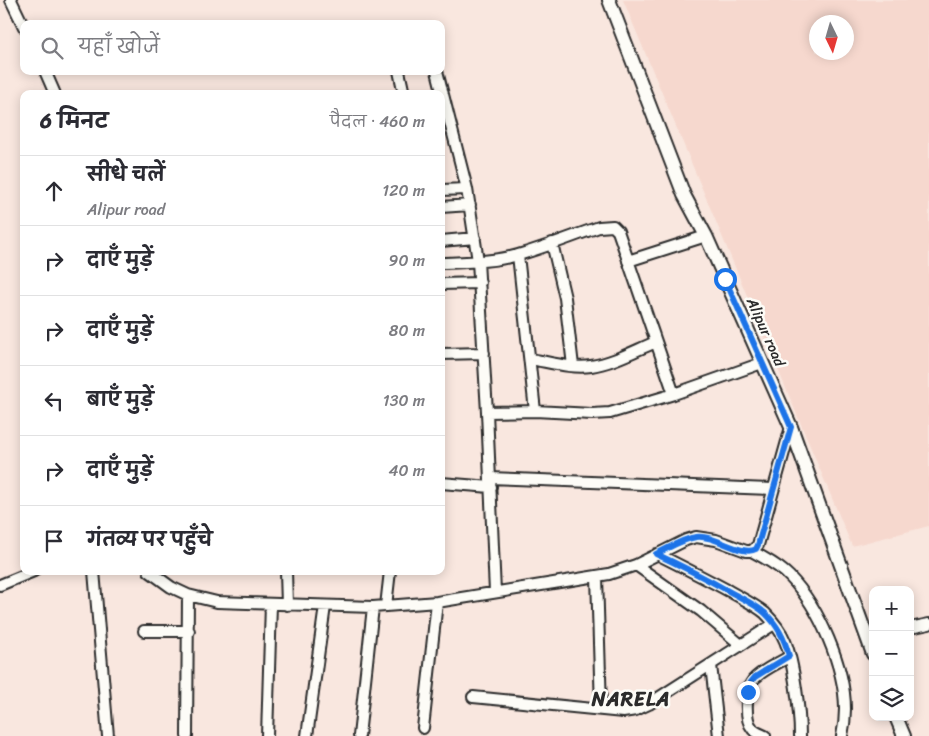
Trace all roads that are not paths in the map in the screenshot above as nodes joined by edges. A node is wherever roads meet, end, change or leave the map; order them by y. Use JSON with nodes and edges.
{"nodes":[{"id":1,"x":11,"y":0,"type":"edge"},
{"id":2,"x":609,"y":0,"type":"edge"},
{"id":3,"x":21,"y":20,"type":"edge"},
{"id":4,"x":47,"y":75,"type":"edge"},
{"id":5,"x":400,"y":75,"type":"edge"},
{"id":6,"x":438,"y":75,"type":"edge"},
{"id":7,"x":53,"y":90,"type":"edge"},
{"id":8,"x":403,"y":90,"type":"edge"},
{"id":9,"x":442,"y":90,"type":"edge"},
{"id":10,"x":445,"y":102,"type":"edge"},
{"id":11,"x":467,"y":189,"type":"junction"},
{"id":12,"x":445,"y":190,"type":"edge"},
{"id":13,"x":470,"y":206,"type":"junction"},
{"id":14,"x":445,"y":207,"type":"edge"},
{"id":15,"x":706,"y":236,"type":"junction"},
{"id":16,"x":475,"y":238,"type":"junction"},
{"id":17,"x":445,"y":242,"type":"edge"},
{"id":18,"x":552,"y":243,"type":"junction"},
{"id":19,"x":518,"y":255,"type":"junction"},
{"id":20,"x":628,"y":260,"type":"junction"},
{"id":21,"x":478,"y":261,"type":"junction"},
{"id":22,"x":445,"y":263,"type":"edge"},
{"id":23,"x":480,"y":283,"type":"junction"},
{"id":24,"x":445,"y":284,"type":"edge"},
{"id":25,"x":656,"y":342,"type":"junction"},
{"id":26,"x":484,"y":353,"type":"junction"},
{"id":27,"x":445,"y":354,"type":"edge"},
{"id":28,"x":530,"y":359,"type":"junction"},
{"id":29,"x":762,"y":363,"type":"junction"},
{"id":30,"x":573,"y":366,"type":"junction"},
{"id":31,"x":674,"y":394,"type":"junction"},
{"id":32,"x":535,"y":411,"type":"junction"},
{"id":33,"x":488,"y":412,"type":"junction"},
{"id":34,"x":791,"y":427,"type":"junction"},
{"id":35,"x":490,"y":482,"type":"junction"},
{"id":36,"x":445,"y":484,"type":"edge"},
{"id":37,"x":773,"y":489,"type":"junction"},
{"id":38,"x":752,"y":551,"type":"junction"},
{"id":39,"x":656,"y":554,"type":"junction"},
{"id":40,"x":636,"y":565,"type":"junction"},
{"id":41,"x":24,"y":575,"type":"edge"},
{"id":42,"x":94,"y":575,"type":"edge"},
{"id":43,"x":155,"y":575,"type":"edge"},
{"id":44,"x":286,"y":575,"type":"edge"},
{"id":45,"x":390,"y":575,"type":"edge"},
{"id":46,"x":596,"y":576,"type":"junction"},
{"id":47,"x":0,"y":585,"type":"edge"},
{"id":48,"x":495,"y":592,"type":"junction"},
{"id":49,"x":188,"y":595,"type":"junction"},
{"id":50,"x":437,"y":602,"type":"junction"},
{"id":51,"x":271,"y":604,"type":"junction"},
{"id":52,"x":286,"y":605,"type":"junction"},
{"id":53,"x":325,"y":606,"type":"junction"},
{"id":54,"x":386,"y":606,"type":"junction"},
{"id":55,"x":373,"y":607,"type":"junction"},
{"id":56,"x":774,"y":624,"type":"junction"},
{"id":57,"x":929,"y":624,"type":"edge"},
{"id":58,"x":914,"y":627,"type":"edge"},
{"id":59,"x":144,"y":631,"type":"dead end"},
{"id":60,"x":189,"y":631,"type":"junction"},
{"id":61,"x":869,"y":632,"type":"edge"},
{"id":62,"x":741,"y":646,"type":"junction"},
{"id":63,"x":789,"y":656,"type":"junction"},
{"id":64,"x":712,"y":665,"type":"junction"},
{"id":65,"x":473,"y":697,"type":"dead end"},
{"id":66,"x":601,"y":710,"type":"junction"},
{"id":67,"x":898,"y":721,"type":"edge"},
{"id":68,"x":422,"y":728,"type":"dead end"},
{"id":69,"x":108,"y":736,"type":"edge"},
{"id":70,"x":187,"y":736,"type":"edge"},
{"id":71,"x":267,"y":736,"type":"edge"},
{"id":72,"x":307,"y":736,"type":"edge"},
{"id":73,"x":359,"y":736,"type":"edge"},
{"id":74,"x":719,"y":736,"type":"edge"},
{"id":75,"x":765,"y":736,"type":"edge"},
{"id":76,"x":800,"y":736,"type":"edge"},
{"id":77,"x":842,"y":736,"type":"edge"},
{"id":78,"x":904,"y":736,"type":"edge"}],
"edges":[{"from":1,"to":3,"type":"street"},
{"from":2,"to":15,"type":"street","name":"Alipur road"},
{"from":4,"to":7,"type":"street"},
{"from":5,"to":8,"type":"street"},
{"from":6,"to":9,"type":"street"},
{"from":10,"to":11,"type":"street"},
{"from":11,"to":12,"type":"street"},
{"from":11,"to":13,"type":"street"},
{"from":13,"to":14,"type":"street"},
{"from":13,"to":16,"type":"street"},
{"from":15,"to":20,"type":"street"},
{"from":15,"to":29,"type":"street","name":"Alipur road"},
{"from":16,"to":17,"type":"street"},
{"from":16,"to":21,"type":"street"},
{"from":18,"to":19,"type":"street"},
{"from":18,"to":20,"type":"street"},
{"from":18,"to":30,"type":"street"},
{"from":19,"to":21,"type":"street"},
{"from":19,"to":28,"type":"street"},
{"from":20,"to":25,"type":"street"},
{"from":21,"to":22,"type":"street"},
{"from":21,"to":23,"type":"street"},
{"from":23,"to":24,"type":"street"},
{"from":23,"to":26,"type":"street"},
{"from":25,"to":30,"type":"street"},
{"from":25,"to":31,"type":"street"},
{"from":26,"to":27,"type":"street"},
{"from":26,"to":33,"type":"street"},
{"from":28,"to":30,"type":"street"},
{"from":28,"to":32,"type":"street"},
{"from":29,"to":31,"type":"street"},
{"from":29,"to":34,"type":"street","name":"Alipur road"},
{"from":31,"to":32,"type":"street"},
{"from":32,"to":33,"type":"street"},
{"from":33,"to":35,"type":"street"},
{"from":34,"to":37,"type":"street"},
{"from":34,"to":61,"type":"street","name":"Alipur road"},
{"from":35,"to":36,"type":"street"},
{"from":35,"to":37,"type":"street"},
{"from":35,"to":48,"type":"street"},
{"from":37,"to":38,"type":"street"},
{"from":38,"to":39,"type":"street"},
{"from":38,"to":77,"type":"street"},
{"from":39,"to":40,"type":"street"},
{"from":39,"to":56,"type":"street"},
{"from":40,"to":46,"type":"street"},
{"from":40,"to":62,"type":"street"},
{"from":41,"to":47,"type":"street"},
{"from":42,"to":69,"type":"street"},
{"from":43,"to":49,"type":"street"},
{"from":44,"to":52,"type":"street"},
{"from":45,"to":54,"type":"street"},
{"from":46,"to":48,"type":"street"},
{"from":46,"to":66,"type":"street"},
{"from":48,"to":50,"type":"street"},
{"from":49,"to":51,"type":"street"},
{"from":49,"to":60,"type":"street"},
{"from":50,"to":54,"type":"street"},
{"from":50,"to":68,"type":"street"},
{"from":51,"to":52,"type":"street"},
{"from":51,"to":71,"type":"street"},
{"from":52,"to":53,"type":"street"},
{"from":53,"to":55,"type":"street"},
{"from":53,"to":72,"type":"street"},
{"from":54,"to":55,"type":"street"},
{"from":55,"to":73,"type":"street"},
{"from":56,"to":62,"type":"street"},
{"from":56,"to":63,"type":"street"},
{"from":57,"to":58,"type":"street"},
{"from":59,"to":60,"type":"street"},
{"from":60,"to":70,"type":"street"},
{"from":62,"to":64,"type":"street"},
{"from":63,"to":75,"type":"street"},
{"from":63,"to":76,"type":"street"},
{"from":64,"to":66,"type":"street"},
{"from":64,"to":74,"type":"street"},
{"from":65,"to":66,"type":"street"},
{"from":67,"to":78,"type":"street"}]}
